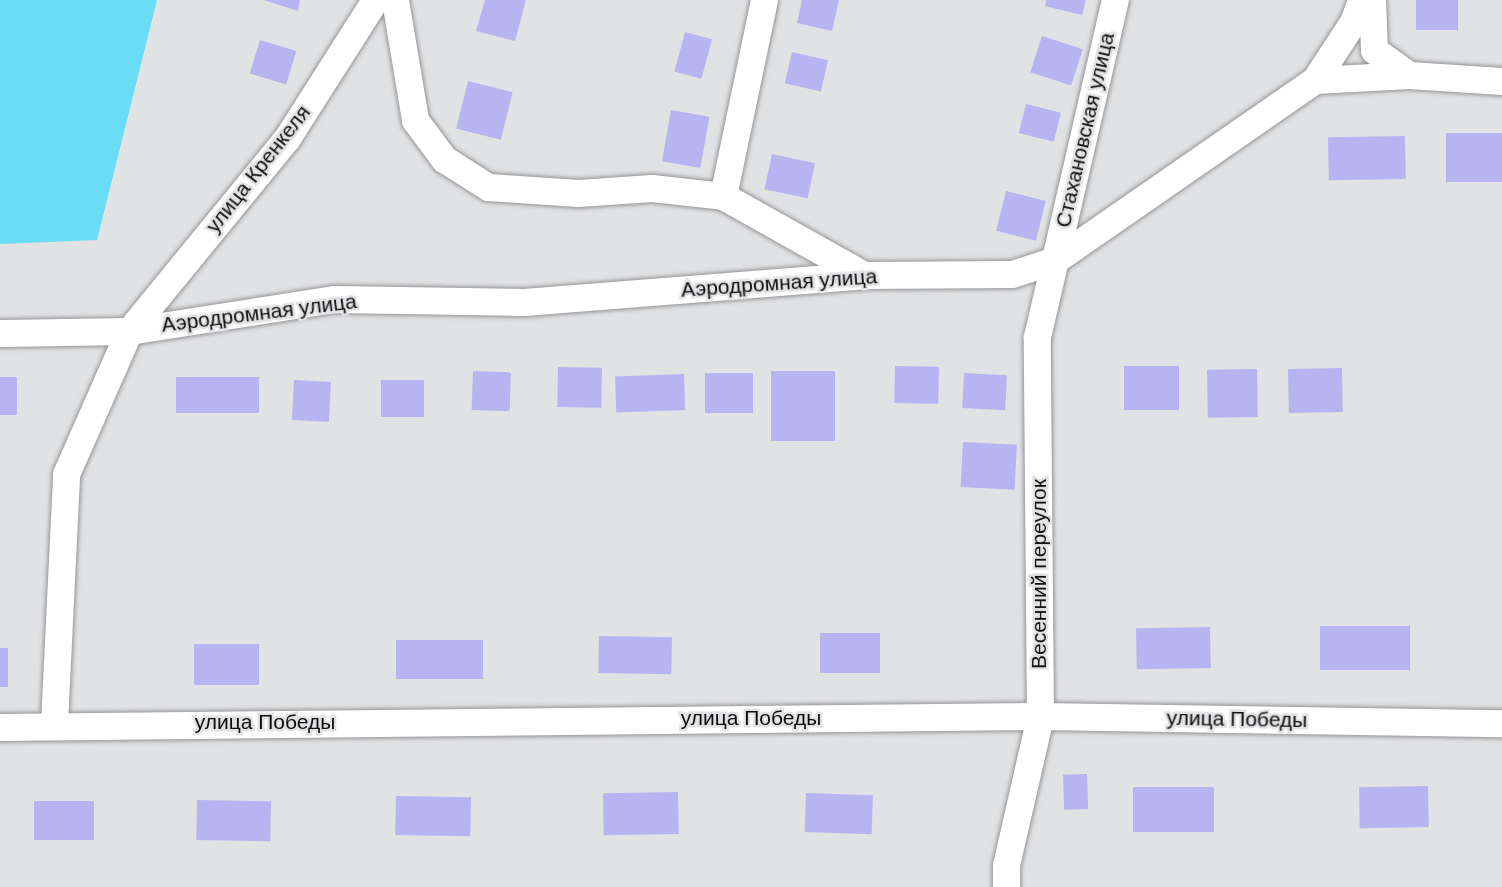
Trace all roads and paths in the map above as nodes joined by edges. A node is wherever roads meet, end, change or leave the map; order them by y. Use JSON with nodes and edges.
{"nodes":[{"id":1,"x":375,"y":0,"type":"edge"},
{"id":2,"x":394,"y":0,"type":"edge"},
{"id":3,"x":764,"y":0,"type":"edge"},
{"id":4,"x":1115,"y":0,"type":"edge"},
{"id":5,"x":1361,"y":0,"type":"edge"},
{"id":6,"x":1372,"y":0,"type":"edge"},
{"id":7,"x":1409,"y":75,"type":"junction"},
{"id":8,"x":1315,"y":80,"type":"junction"},
{"id":9,"x":1502,"y":81,"type":"edge"},
{"id":10,"x":723,"y":196,"type":"junction"},
{"id":11,"x":1055,"y":260,"type":"junction"},
{"id":12,"x":864,"y":275,"type":"junction"},
{"id":13,"x":129,"y":331,"type":"junction"},
{"id":14,"x":0,"y":333,"type":"edge"},
{"id":15,"x":1040,"y":716,"type":"junction"},
{"id":16,"x":54,"y":723,"type":"junction"},
{"id":17,"x":1502,"y":723,"type":"edge"},
{"id":18,"x":0,"y":727,"type":"edge"},
{"id":19,"x":1006,"y":887,"type":"edge"}],
"edges":[{"from":1,"to":13,"type":"street","name":"улица Кренкеля"},
{"from":2,"to":10,"type":"street"},
{"from":3,"to":10,"type":"street"},
{"from":4,"to":11,"type":"street","name":"Стахановская улица"},
{"from":5,"to":8,"type":"street"},
{"from":6,"to":7,"type":"street"},
{"from":7,"to":8,"type":"street"},
{"from":7,"to":9,"type":"street"},
{"from":8,"to":11,"type":"street","name":"Аэродромная улица"},
{"from":10,"to":12,"type":"street"},
{"from":11,"to":12,"type":"street","name":"Аэродромная улица"},
{"from":11,"to":15,"type":"street","name":"Весенний переулок"},
{"from":12,"to":13,"type":"street","name":"Аэродромная улица"},
{"from":13,"to":14,"type":"street","name":"Аэродромная улица"},
{"from":13,"to":16,"type":"street","name":"улица Кренкеля"},
{"from":15,"to":16,"type":"street","name":"улица Победы"},
{"from":15,"to":17,"type":"street","name":"улица Победы"},
{"from":15,"to":19,"type":"street","name":"Весенний переулок"},
{"from":16,"to":18,"type":"street","name":"улица Победы"}]}
